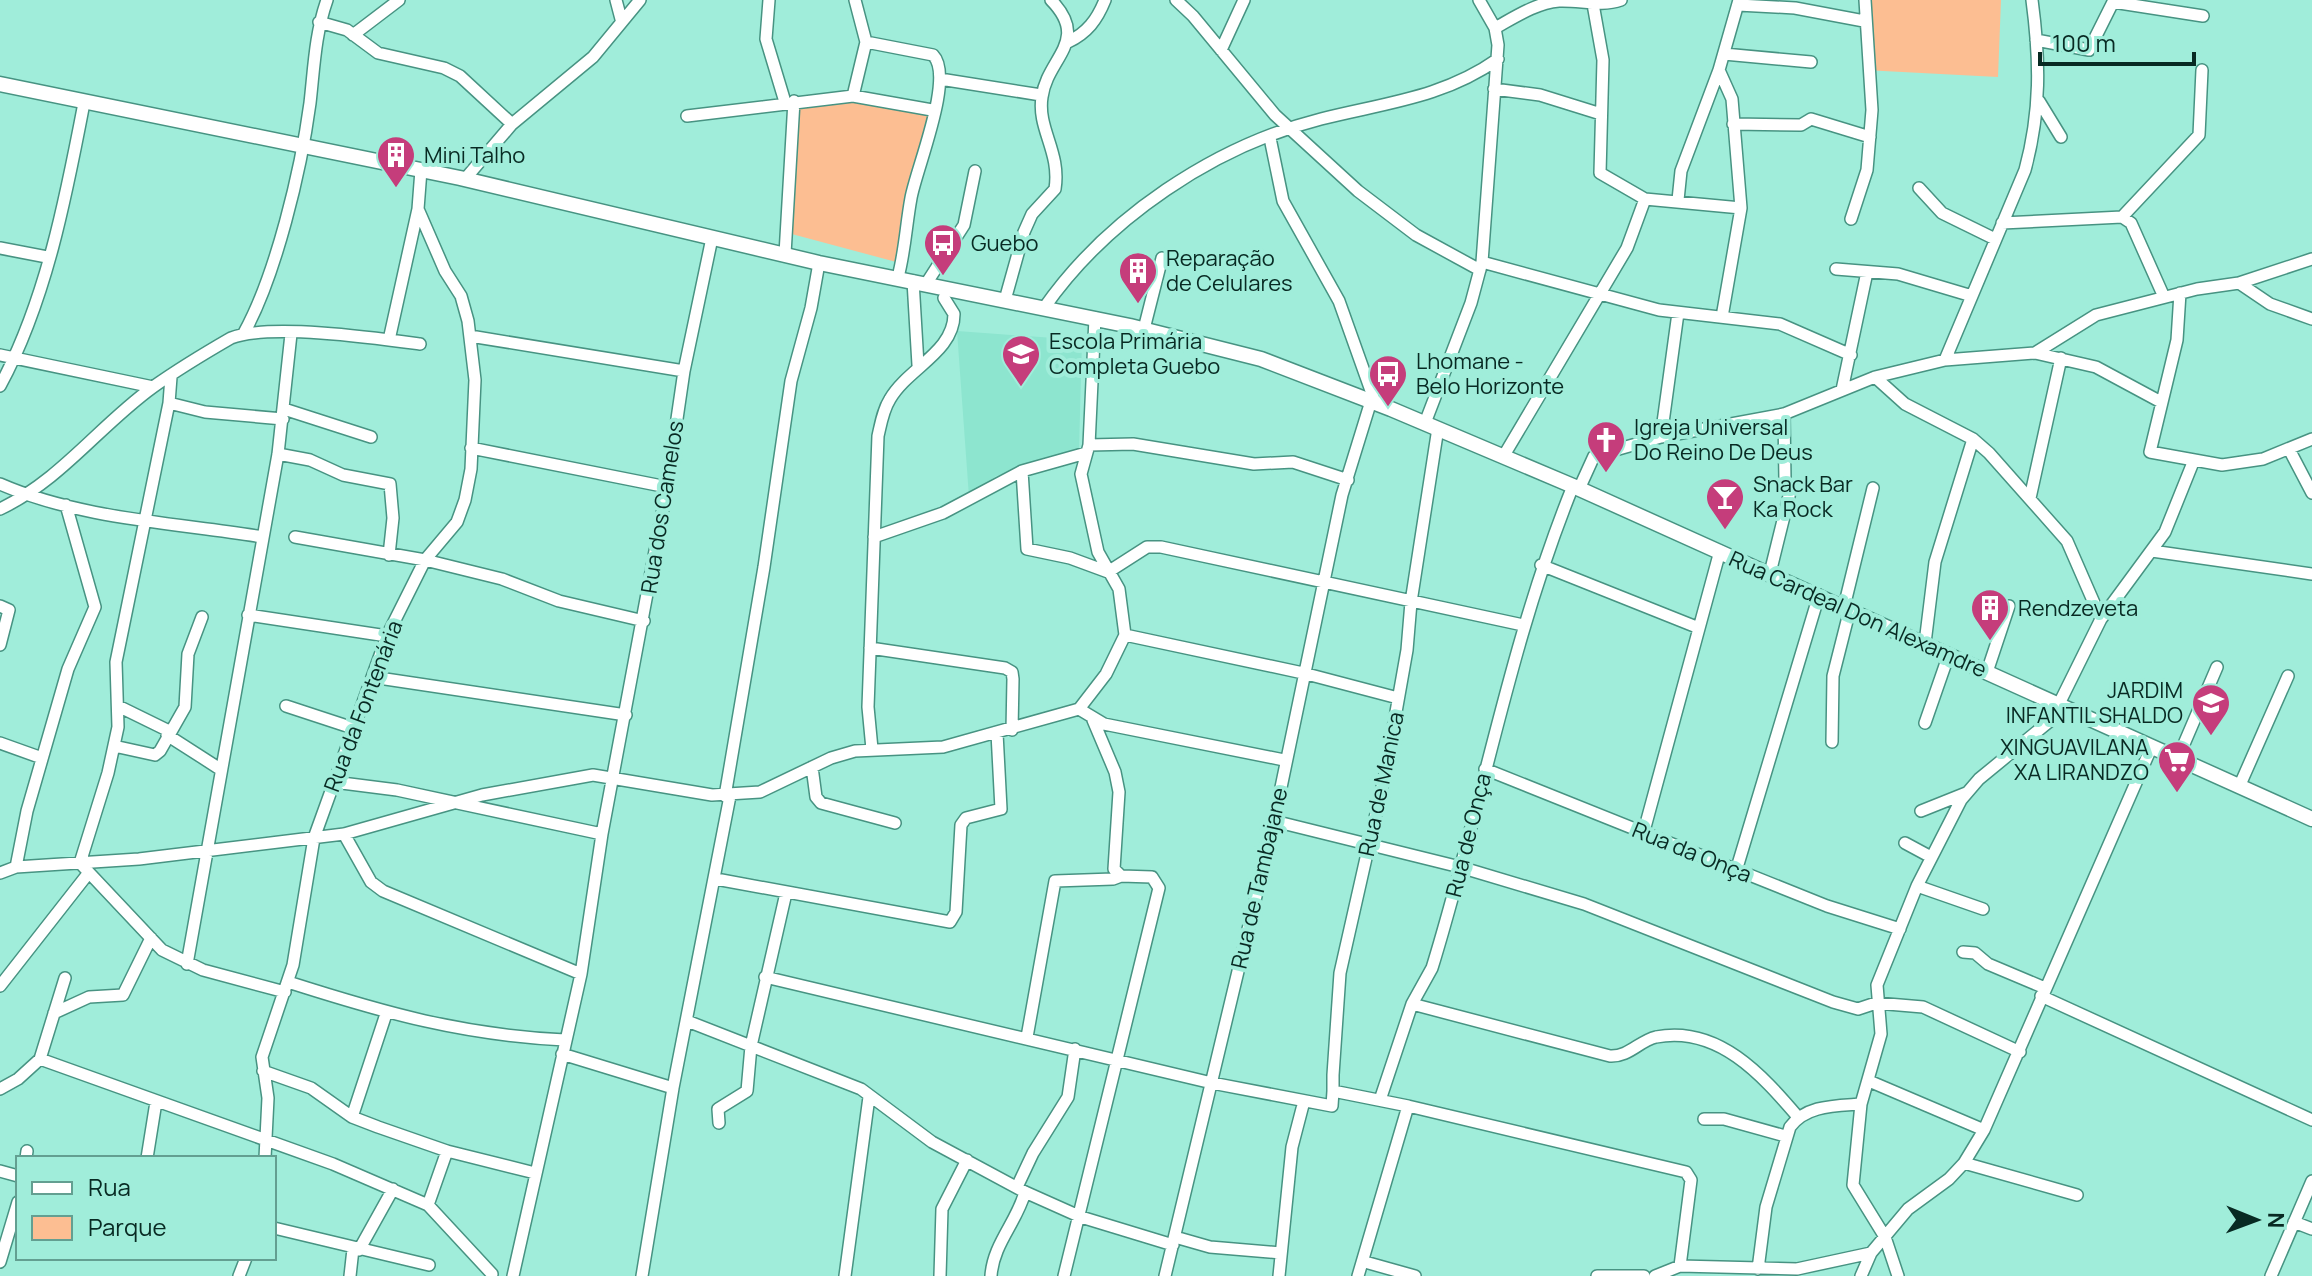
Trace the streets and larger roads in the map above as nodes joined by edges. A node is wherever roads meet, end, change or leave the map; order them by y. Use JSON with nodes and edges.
{"nodes":[{"id":1,"x":399,"y":0,"type":"edge"},
{"id":2,"x":616,"y":0,"type":"edge"},
{"id":3,"x":640,"y":0,"type":"edge"},
{"id":4,"x":769,"y":0,"type":"edge"},
{"id":5,"x":855,"y":0,"type":"edge"},
{"id":6,"x":1051,"y":0,"type":"edge"},
{"id":7,"x":1105,"y":0,"type":"edge"},
{"id":8,"x":1176,"y":0,"type":"edge"},
{"id":9,"x":1244,"y":0,"type":"edge"},
{"id":10,"x":1479,"y":0,"type":"edge"},
{"id":11,"x":1621,"y":0,"type":"edge"},
{"id":12,"x":1865,"y":0,"type":"edge"},
{"id":13,"x":2032,"y":0,"type":"edge"},
{"id":14,"x":2114,"y":1,"type":"edge"},
{"id":15,"x":1738,"y":3,"type":"edge"},
{"id":16,"x":1593,"y":4,"type":"junction"},
{"id":17,"x":322,"y":8,"type":"edge"},
{"id":18,"x":2203,"y":16,"type":"dead end"},
{"id":19,"x":621,"y":19,"type":"junction"},
{"id":20,"x":1864,"y":21,"type":"junction"},
{"id":21,"x":1495,"y":28,"type":"junction"},
{"id":22,"x":353,"y":35,"type":"junction"},
{"id":23,"x":2036,"y":40,"type":"junction"},
{"id":24,"x":866,"y":42,"type":"junction"},
{"id":25,"x":1068,"y":42,"type":"junction"},
{"id":26,"x":1221,"y":50,"type":"junction"},
{"id":27,"x":1724,"y":54,"type":"junction"},
{"id":28,"x":1498,"y":59,"type":"junction"},
{"id":29,"x":1811,"y":62,"type":"dead end"},
{"id":30,"x":1719,"y":70,"type":"junction"},
{"id":31,"x":2202,"y":70,"type":"dead end"},
{"id":32,"x":940,"y":79,"type":"junction"},
{"id":33,"x":0,"y":84,"type":"edge"},
{"id":34,"x":1494,"y":89,"type":"junction"},
{"id":35,"x":1041,"y":95,"type":"junction"},
{"id":36,"x":853,"y":96,"type":"junction"},
{"id":37,"x":790,"y":101,"type":"junction"},
{"id":38,"x":2039,"y":101,"type":"junction"},
{"id":39,"x":84,"y":103,"type":"junction"},
{"id":40,"x":932,"y":110,"type":"junction"},
{"id":41,"x":1601,"y":114,"type":"junction"},
{"id":42,"x":687,"y":116,"type":"dead end"},
{"id":43,"x":512,"y":124,"type":"junction"},
{"id":44,"x":1733,"y":124,"type":"junction"},
{"id":45,"x":1291,"y":127,"type":"junction"},
{"id":46,"x":1870,"y":137,"type":"junction"},
{"id":47,"x":2061,"y":137,"type":"dead end"},
{"id":48,"x":1270,"y":138,"type":"junction"},
{"id":49,"x":302,"y":145,"type":"junction"},
{"id":50,"x":421,"y":170,"type":"junction"},
{"id":51,"x":975,"y":171,"type":"dead end"},
{"id":52,"x":465,"y":179,"type":"junction"},
{"id":53,"x":1919,"y":188,"type":"dead end"},
{"id":54,"x":1645,"y":199,"type":"junction"},
{"id":55,"x":1678,"y":200,"type":"junction"},
{"id":56,"x":1741,"y":208,"type":"junction"},
{"id":57,"x":418,"y":209,"type":"junction"},
{"id":58,"x":2122,"y":217,"type":"junction"},
{"id":59,"x":1851,"y":219,"type":"dead end"},
{"id":60,"x":2002,"y":223,"type":"junction"},
{"id":61,"x":712,"y":238,"type":"junction"},
{"id":62,"x":1995,"y":239,"type":"junction"},
{"id":63,"x":0,"y":248,"type":"edge"},
{"id":64,"x":785,"y":254,"type":"junction"},
{"id":65,"x":47,"y":257,"type":"junction"},
{"id":66,"x":1162,"y":258,"type":"dead end"},
{"id":67,"x":2312,"y":259,"type":"edge"},
{"id":68,"x":819,"y":263,"type":"junction"},
{"id":69,"x":1481,"y":266,"type":"junction"},
{"id":70,"x":1836,"y":269,"type":"dead end"},
{"id":71,"x":1867,"y":272,"type":"junction"},
{"id":72,"x":898,"y":277,"type":"junction"},
{"id":73,"x":919,"y":282,"type":"junction"},
{"id":74,"x":2239,"y":283,"type":"junction"},
{"id":75,"x":1601,"y":293,"type":"junction"},
{"id":76,"x":2180,"y":293,"type":"junction"},
{"id":77,"x":1972,"y":296,"type":"junction"},
{"id":78,"x":2164,"y":297,"type":"junction"},
{"id":79,"x":944,"y":298,"type":"dead end"},
{"id":80,"x":1005,"y":300,"type":"junction"},
{"id":81,"x":1044,"y":308,"type":"junction"},
{"id":82,"x":1678,"y":313,"type":"junction"},
{"id":83,"x":1722,"y":317,"type":"junction"},
{"id":84,"x":1095,"y":318,"type":"junction"},
{"id":85,"x":2312,"y":319,"type":"edge"},
{"id":86,"x":1144,"y":329,"type":"junction"},
{"id":87,"x":244,"y":333,"type":"junction"},
{"id":88,"x":291,"y":334,"type":"junction"},
{"id":89,"x":470,"y":336,"type":"junction"},
{"id":90,"x":389,"y":340,"type":"junction"},
{"id":91,"x":420,"y":344,"type":"dead end"},
{"id":92,"x":2035,"y":353,"type":"junction"},
{"id":93,"x":0,"y":355,"type":"edge"},
{"id":94,"x":1851,"y":355,"type":"junction"},
{"id":95,"x":15,"y":357,"type":"junction"},
{"id":96,"x":2061,"y":358,"type":"junction"},
{"id":97,"x":1945,"y":360,"type":"junction"},
{"id":98,"x":918,"y":365,"type":"junction"},
{"id":99,"x":684,"y":371,"type":"junction"},
{"id":100,"x":171,"y":377,"type":"junction"},
{"id":101,"x":1875,"y":377,"type":"junction"},
{"id":102,"x":0,"y":386,"type":"edge"},
{"id":103,"x":153,"y":387,"type":"junction"},
{"id":104,"x":1842,"y":390,"type":"junction"},
{"id":105,"x":1373,"y":402,"type":"junction"},
{"id":106,"x":2161,"y":402,"type":"junction"},
{"id":107,"x":169,"y":403,"type":"junction"},
{"id":108,"x":283,"y":414,"type":"junction"},
{"id":109,"x":1784,"y":414,"type":"junction"},
{"id":110,"x":1431,"y":425,"type":"junction"},
{"id":111,"x":371,"y":437,"type":"dead end"},
{"id":112,"x":1661,"y":437,"type":"junction"},
{"id":113,"x":1973,"y":439,"type":"junction"},
{"id":114,"x":2312,"y":439,"type":"edge"},
{"id":115,"x":471,"y":448,"type":"junction"},
{"id":116,"x":1088,"y":449,"type":"junction"},
{"id":117,"x":2290,"y":451,"type":"junction"},
{"id":118,"x":278,"y":454,"type":"junction"},
{"id":119,"x":1503,"y":457,"type":"junction"},
{"id":120,"x":2194,"y":460,"type":"junction"},
{"id":121,"x":1022,"y":471,"type":"junction"},
{"id":122,"x":1348,"y":480,"type":"junction"},
{"id":123,"x":0,"y":484,"type":"edge"},
{"id":124,"x":667,"y":487,"type":"junction"},
{"id":125,"x":1576,"y":487,"type":"junction"},
{"id":126,"x":1873,"y":488,"type":"dead end"},
{"id":127,"x":2312,"y":493,"type":"edge"},
{"id":128,"x":27,"y":496,"type":"junction"},
{"id":129,"x":2030,"y":498,"type":"junction"},
{"id":130,"x":66,"y":505,"type":"junction"},
{"id":131,"x":0,"y":509,"type":"edge"},
{"id":132,"x":144,"y":519,"type":"junction"},
{"id":133,"x":263,"y":537,"type":"junction"},
{"id":134,"x":295,"y":537,"type":"dead end"},
{"id":135,"x":874,"y":537,"type":"junction"},
{"id":136,"x":1720,"y":551,"type":"junction"},
{"id":137,"x":2152,"y":551,"type":"junction"},
{"id":138,"x":389,"y":555,"type":"junction"},
{"id":139,"x":425,"y":560,"type":"junction"},
{"id":140,"x":1541,"y":565,"type":"junction"},
{"id":141,"x":1108,"y":572,"type":"junction"},
{"id":142,"x":1770,"y":573,"type":"junction"},
{"id":143,"x":2312,"y":574,"type":"edge"},
{"id":144,"x":1322,"y":584,"type":"junction"},
{"id":145,"x":1819,"y":595,"type":"junction"},
{"id":146,"x":1411,"y":602,"type":"junction"},
{"id":147,"x":0,"y":606,"type":"edge"},
{"id":148,"x":2009,"y":606,"type":"dead end"},
{"id":149,"x":1847,"y":608,"type":"junction"},
{"id":150,"x":248,"y":615,"type":"junction"},
{"id":151,"x":202,"y":617,"type":"dead end"},
{"id":152,"x":2101,"y":619,"type":"junction"},
{"id":153,"x":644,"y":621,"type":"junction"},
{"id":154,"x":1523,"y":625,"type":"junction"},
{"id":155,"x":1699,"y":628,"type":"junction"},
{"id":156,"x":1125,"y":635,"type":"junction"},
{"id":157,"x":387,"y":636,"type":"junction"},
{"id":158,"x":1925,"y":643,"type":"junction"},
{"id":159,"x":0,"y":645,"type":"edge"},
{"id":160,"x":870,"y":648,"type":"junction"},
{"id":161,"x":1949,"y":654,"type":"junction"},
{"id":162,"x":2217,"y":667,"type":"dead end"},
{"id":163,"x":1987,"y":672,"type":"junction"},
{"id":164,"x":1303,"y":673,"type":"junction"},
{"id":165,"x":2288,"y":676,"type":"dead end"},
{"id":166,"x":372,"y":677,"type":"junction"},
{"id":167,"x":1398,"y":698,"type":"junction"},
{"id":168,"x":2060,"y":705,"type":"junction"},
{"id":169,"x":118,"y":706,"type":"junction"},
{"id":170,"x":286,"y":706,"type":"dead end"},
{"id":171,"x":1079,"y":709,"type":"junction"},
{"id":172,"x":626,"y":715,"type":"junction"},
{"id":173,"x":1093,"y":720,"type":"junction"},
{"id":174,"x":1925,"y":723,"type":"dead end"},
{"id":175,"x":353,"y":728,"type":"junction"},
{"id":176,"x":1012,"y":730,"type":"junction"},
{"id":177,"x":168,"y":733,"type":"junction"},
{"id":178,"x":997,"y":733,"type":"junction"},
{"id":179,"x":1832,"y":742,"type":"dead end"},
{"id":180,"x":0,"y":743,"type":"edge"},
{"id":181,"x":114,"y":746,"type":"junction"},
{"id":182,"x":2152,"y":746,"type":"junction"},
{"id":183,"x":872,"y":749,"type":"junction"},
{"id":184,"x":42,"y":758,"type":"junction"},
{"id":185,"x":2178,"y":758,"type":"junction"},
{"id":186,"x":1284,"y":760,"type":"junction"},
{"id":187,"x":812,"y":767,"type":"junction"},
{"id":188,"x":220,"y":769,"type":"junction"},
{"id":189,"x":1485,"y":769,"type":"junction"},
{"id":190,"x":614,"y":776,"type":"junction"},
{"id":191,"x":334,"y":782,"type":"junction"},
{"id":192,"x":2234,"y":785,"type":"junction"},
{"id":193,"x":1967,"y":793,"type":"junction"},
{"id":194,"x":728,"y":796,"type":"junction"},
{"id":195,"x":450,"y":804,"type":"junction"},
{"id":196,"x":1921,"y":811,"type":"dead end"},
{"id":197,"x":2312,"y":819,"type":"edge"},
{"id":198,"x":1274,"y":821,"type":"junction"},
{"id":199,"x":895,"y":823,"type":"dead end"},
{"id":200,"x":1644,"y":831,"type":"junction"},
{"id":201,"x":344,"y":834,"type":"junction"},
{"id":202,"x":602,"y":834,"type":"junction"},
{"id":203,"x":314,"y":838,"type":"junction"},
{"id":204,"x":1905,"y":843,"type":"dead end"},
{"id":205,"x":1368,"y":844,"type":"junction"},
{"id":206,"x":206,"y":851,"type":"junction"},
{"id":207,"x":1931,"y":857,"type":"junction"},
{"id":208,"x":80,"y":863,"type":"junction"},
{"id":209,"x":16,"y":867,"type":"junction"},
{"id":210,"x":1460,"y":867,"type":"junction"},
{"id":211,"x":1736,"y":871,"type":"junction"},
{"id":212,"x":0,"y":873,"type":"edge"},
{"id":213,"x":87,"y":875,"type":"junction"},
{"id":214,"x":1121,"y":876,"type":"junction"},
{"id":215,"x":716,"y":879,"type":"junction"},
{"id":216,"x":1917,"y":886,"type":"junction"},
{"id":217,"x":786,"y":893,"type":"junction"},
{"id":218,"x":1983,"y":909,"type":"dead end"},
{"id":219,"x":1900,"y":929,"type":"junction"},
{"id":220,"x":151,"y":938,"type":"junction"},
{"id":221,"x":1963,"y":952,"type":"dead end"},
{"id":222,"x":187,"y":964,"type":"junction"},
{"id":223,"x":581,"y":974,"type":"junction"},
{"id":224,"x":765,"y":977,"type":"junction"},
{"id":225,"x":65,"y":978,"type":"dead end"},
{"id":226,"x":0,"y":986,"type":"edge"},
{"id":227,"x":287,"y":987,"type":"junction"},
{"id":228,"x":2043,"y":992,"type":"junction"},
{"id":229,"x":1876,"y":1003,"type":"junction"},
{"id":230,"x":1412,"y":1004,"type":"junction"},
{"id":231,"x":54,"y":1013,"type":"junction"},
{"id":232,"x":386,"y":1014,"type":"junction"},
{"id":233,"x":687,"y":1021,"type":"junction"},
{"id":234,"x":1027,"y":1037,"type":"junction"},
{"id":235,"x":565,"y":1040,"type":"junction"},
{"id":236,"x":751,"y":1046,"type":"junction"},
{"id":237,"x":1075,"y":1049,"type":"junction"},
{"id":238,"x":2020,"y":1052,"type":"junction"},
{"id":239,"x":562,"y":1054,"type":"junction"},
{"id":240,"x":40,"y":1059,"type":"junction"},
{"id":241,"x":1119,"y":1060,"type":"junction"},
{"id":242,"x":263,"y":1071,"type":"junction"},
{"id":243,"x":1869,"y":1081,"type":"junction"},
{"id":244,"x":1212,"y":1083,"type":"junction"},
{"id":245,"x":673,"y":1088,"type":"junction"},
{"id":246,"x":0,"y":1089,"type":"edge"},
{"id":247,"x":1333,"y":1091,"type":"junction"},
{"id":248,"x":869,"y":1097,"type":"junction"},
{"id":249,"x":1380,"y":1100,"type":"junction"},
{"id":250,"x":1304,"y":1101,"type":"junction"},
{"id":251,"x":156,"y":1102,"type":"junction"},
{"id":252,"x":1861,"y":1104,"type":"junction"},
{"id":253,"x":1408,"y":1106,"type":"junction"},
{"id":254,"x":352,"y":1117,"type":"junction"},
{"id":255,"x":1798,"y":1117,"type":"junction"},
{"id":256,"x":1704,"y":1119,"type":"dead end"},
{"id":257,"x":2312,"y":1120,"type":"edge"},
{"id":258,"x":719,"y":1123,"type":"dead end"},
{"id":259,"x":1984,"y":1130,"type":"junction"},
{"id":260,"x":1785,"y":1136,"type":"junction"},
{"id":261,"x":266,"y":1143,"type":"junction"},
{"id":262,"x":447,"y":1151,"type":"junction"},
{"id":263,"x":147,"y":1156,"type":"edge"},
{"id":264,"x":265,"y":1156,"type":"edge"},
{"id":265,"x":967,"y":1160,"type":"junction"},
{"id":266,"x":1964,"y":1163,"type":"junction"},
{"id":267,"x":535,"y":1173,"type":"junction"},
{"id":268,"x":2312,"y":1181,"type":"edge"},
{"id":269,"x":393,"y":1189,"type":"junction"},
{"id":270,"x":1021,"y":1189,"type":"junction"},
{"id":271,"x":2077,"y":1195,"type":"dead end"},
{"id":272,"x":428,"y":1205,"type":"junction"},
{"id":273,"x":16,"y":1209,"type":"edge"},
{"id":274,"x":1081,"y":1217,"type":"junction"},
{"id":275,"x":2294,"y":1222,"type":"junction"},
{"id":276,"x":276,"y":1229,"type":"edge"},
{"id":277,"x":2312,"y":1229,"type":"edge"},
{"id":278,"x":1885,"y":1237,"type":"junction"},
{"id":279,"x":1174,"y":1241,"type":"junction"},
{"id":280,"x":356,"y":1250,"type":"junction"},
{"id":281,"x":1281,"y":1253,"type":"junction"},
{"id":282,"x":1871,"y":1253,"type":"junction"},
{"id":283,"x":0,"y":1262,"type":"edge"},
{"id":284,"x":1365,"y":1262,"type":"junction"},
{"id":285,"x":429,"y":1265,"type":"dead end"},
{"id":286,"x":1680,"y":1266,"type":"junction"},
{"id":287,"x":1758,"y":1269,"type":"junction"},
{"id":288,"x":491,"y":1275,"type":"edge"},
{"id":289,"x":350,"y":1276,"type":"edge"},
{"id":290,"x":507,"y":1276,"type":"edge"},
{"id":291,"x":513,"y":1276,"type":"edge"},
{"id":292,"x":642,"y":1276,"type":"edge"},
{"id":293,"x":845,"y":1276,"type":"edge"},
{"id":294,"x":940,"y":1276,"type":"edge"},
{"id":295,"x":991,"y":1276,"type":"edge"},
{"id":296,"x":1064,"y":1276,"type":"edge"},
{"id":297,"x":1165,"y":1276,"type":"edge"},
{"id":298,"x":1279,"y":1276,"type":"edge"},
{"id":299,"x":1358,"y":1276,"type":"edge"},
{"id":300,"x":1415,"y":1276,"type":"edge"},
{"id":301,"x":1597,"y":1276,"type":"edge"},
{"id":302,"x":1644,"y":1276,"type":"edge"},
{"id":303,"x":1655,"y":1276,"type":"edge"},
{"id":304,"x":1662,"y":1276,"type":"edge"},
{"id":305,"x":1861,"y":1276,"type":"edge"},
{"id":306,"x":1898,"y":1276,"type":"edge"},
{"id":307,"x":2271,"y":1276,"type":"edge"}],
"edges":[{"from":1,"to":22,"type":"street"},
{"from":2,"to":19,"type":"street"},
{"from":3,"to":19,"type":"street"},
{"from":4,"to":37,"type":"street"},
{"from":5,"to":24,"type":"street"},
{"from":6,"to":25,"type":"street"},
{"from":7,"to":25,"type":"street"},
{"from":8,"to":26,"type":"street"},
{"from":9,"to":26,"type":"street"},
{"from":10,"to":21,"type":"street"},
{"from":11,"to":16,"type":"street"},
{"from":12,"to":20,"type":"street"},
{"from":13,"to":23,"type":"street"},
{"from":14,"to":18,"type":"street"},
{"from":14,"to":23,"type":"street"},
{"from":15,"to":20,"type":"street"},
{"from":15,"to":27,"type":"street"},
{"from":16,"to":21,"type":"street"},
{"from":16,"to":41,"type":"street"},
{"from":17,"to":22,"type":"street"},
{"from":17,"to":49,"type":"street"},
{"from":19,"to":43,"type":"street"},
{"from":20,"to":46,"type":"street"},
{"from":21,"to":28,"type":"street","name":"Rua de Manica"},
{"from":22,"to":43,"type":"street"},
{"from":23,"to":38,"type":"street"},
{"from":24,"to":32,"type":"street"},
{"from":24,"to":36,"type":"street"},
{"from":25,"to":35,"type":"street"},
{"from":26,"to":45,"type":"street"},
{"from":27,"to":29,"type":"street"},
{"from":27,"to":30,"type":"street"},
{"from":28,"to":34,"type":"street","name":"Rua de Manica"},
{"from":28,"to":45,"type":"street"},
{"from":30,"to":44,"type":"street"},
{"from":30,"to":55,"type":"street"},
{"from":31,"to":58,"type":"street"},
{"from":32,"to":35,"type":"street"},
{"from":32,"to":40,"type":"street"},
{"from":33,"to":39,"type":"street"},
{"from":34,"to":41,"type":"street"},
{"from":34,"to":69,"type":"street","name":"Rua de Manica"},
{"from":35,"to":80,"type":"street"},
{"from":36,"to":37,"type":"street"},
{"from":36,"to":40,"type":"street"},
{"from":37,"to":42,"type":"street"},
{"from":37,"to":64,"type":"street"},
{"from":38,"to":47,"type":"street"},
{"from":38,"to":60,"type":"street"},
{"from":39,"to":49,"type":"street"},
{"from":39,"to":65,"type":"street"},
{"from":40,"to":72,"type":"street"},
{"from":41,"to":54,"type":"street"},
{"from":43,"to":52,"type":"street"},
{"from":44,"to":46,"type":"street"},
{"from":44,"to":56,"type":"street"},
{"from":45,"to":48,"type":"street"},
{"from":45,"to":69,"type":"street"},
{"from":46,"to":59,"type":"street"},
{"from":48,"to":81,"type":"street"},
{"from":48,"to":105,"type":"street"},
{"from":49,"to":50,"type":"street"},
{"from":49,"to":87,"type":"street"},
{"from":50,"to":52,"type":"street"},
{"from":50,"to":57,"type":"street","name":"Rua da Fontenária"},
{"from":51,"to":73,"type":"street"},
{"from":52,"to":61,"type":"street"},
{"from":53,"to":62,"type":"street"},
{"from":54,"to":55,"type":"street"},
{"from":54,"to":75,"type":"street"},
{"from":55,"to":56,"type":"street"},
{"from":56,"to":83,"type":"street"},
{"from":57,"to":89,"type":"street","name":"Rua da Fontenária"},
{"from":57,"to":90,"type":"street"},
{"from":58,"to":60,"type":"street"},
{"from":58,"to":78,"type":"street"},
{"from":60,"to":62,"type":"street"},
{"from":61,"to":64,"type":"street"},
{"from":61,"to":99,"type":"street","name":"Rua dos Camelos"},
{"from":62,"to":77,"type":"street"},
{"from":63,"to":65,"type":"street"},
{"from":64,"to":68,"type":"street"},
{"from":65,"to":95,"type":"street"},
{"from":66,"to":86,"type":"street"},
{"from":67,"to":74,"type":"street"},
{"from":68,"to":72,"type":"street"},
{"from":68,"to":194,"type":"street"},
{"from":69,"to":75,"type":"street"},
{"from":69,"to":110,"type":"street","name":"Rua de Manica"},
{"from":70,"to":71,"type":"street"},
{"from":71,"to":77,"type":"street"},
{"from":71,"to":94,"type":"street"},
{"from":72,"to":73,"type":"street"},
{"from":73,"to":80,"type":"street"},
{"from":73,"to":98,"type":"street"},
{"from":74,"to":76,"type":"street"},
{"from":74,"to":85,"type":"street"},
{"from":75,"to":82,"type":"street"},
{"from":75,"to":119,"type":"street"},
{"from":76,"to":78,"type":"street"},
{"from":76,"to":106,"type":"street"},
{"from":77,"to":97,"type":"street"},
{"from":78,"to":92,"type":"street"},
{"from":79,"to":98,"type":"street"},
{"from":80,"to":81,"type":"street"},
{"from":81,"to":84,"type":"street"},
{"from":82,"to":83,"type":"street"},
{"from":82,"to":112,"type":"street"},
{"from":83,"to":94,"type":"street"},
{"from":84,"to":86,"type":"street"},
{"from":84,"to":116,"type":"street"},
{"from":86,"to":105,"type":"street"},
{"from":87,"to":88,"type":"street"},
{"from":87,"to":100,"type":"street"},
{"from":88,"to":90,"type":"street"},
{"from":88,"to":108,"type":"street"},
{"from":89,"to":99,"type":"street"},
{"from":89,"to":115,"type":"street","name":"Rua da Fontenária"},
{"from":90,"to":91,"type":"street"},
{"from":92,"to":96,"type":"street"},
{"from":92,"to":97,"type":"street","name":"Rua de Onça"},
{"from":93,"to":95,"type":"street"},
{"from":94,"to":104,"type":"street"},
{"from":95,"to":102,"type":"street"},
{"from":95,"to":103,"type":"street"},
{"from":96,"to":106,"type":"street"},
{"from":96,"to":129,"type":"street"},
{"from":97,"to":101,"type":"street","name":"Rua de Onça"},
{"from":98,"to":135,"type":"street"},
{"from":99,"to":124,"type":"street","name":"Rua dos Camelos"},
{"from":100,"to":103,"type":"street"},
{"from":100,"to":107,"type":"street"},
{"from":101,"to":104,"type":"street","name":"Rua de Onça"},
{"from":101,"to":113,"type":"street"},
{"from":103,"to":128,"type":"street"},
{"from":104,"to":109,"type":"street","name":"Rua de Onça"},
{"from":105,"to":110,"type":"street","name":"Rua Cardeal Don Alexamdre"},
{"from":105,"to":122,"type":"street","name":"Rua de Tambajane"},
{"from":106,"to":120,"type":"street"},
{"from":107,"to":108,"type":"street"},
{"from":107,"to":132,"type":"street"},
{"from":108,"to":111,"type":"street"},
{"from":108,"to":118,"type":"street"},
{"from":109,"to":112,"type":"street","name":"Rua de Onça"},
{"from":109,"to":142,"type":"street"},
{"from":110,"to":119,"type":"street","name":"Rua Cardeal Don Alexamdre"},
{"from":110,"to":146,"type":"street","name":"Rua de Manica"},
{"from":112,"to":125,"type":"street","name":"Rua de Onça"},
{"from":113,"to":129,"type":"street"},
{"from":113,"to":158,"type":"street"},
{"from":114,"to":117,"type":"street"},
{"from":115,"to":124,"type":"street"},
{"from":115,"to":139,"type":"street","name":"Rua da Fontenária"},
{"from":116,"to":121,"type":"street"},
{"from":116,"to":122,"type":"street"},
{"from":116,"to":141,"type":"street"},
{"from":117,"to":120,"type":"street"},
{"from":117,"to":127,"type":"street"},
{"from":118,"to":133,"type":"street"},
{"from":118,"to":138,"type":"street"},
{"from":119,"to":125,"type":"street","name":"Rua Cardeal Don Alexamdre"},
{"from":120,"to":137,"type":"street"},
{"from":121,"to":135,"type":"street"},
{"from":121,"to":141,"type":"street"},
{"from":122,"to":144,"type":"street","name":"Rua de Tambajane"},
{"from":123,"to":128,"type":"street"},
{"from":124,"to":153,"type":"street","name":"Rua dos Camelos"},
{"from":125,"to":136,"type":"street","name":"Rua Cardeal Don Alexamdre"},
{"from":125,"to":140,"type":"street","name":"Rua de Onça"},
{"from":126,"to":149,"type":"street"},
{"from":128,"to":130,"type":"street"},
{"from":128,"to":131,"type":"street"},
{"from":129,"to":152,"type":"street"},
{"from":130,"to":132,"type":"street"},
{"from":130,"to":184,"type":"street"},
{"from":132,"to":133,"type":"street"},
{"from":132,"to":169,"type":"street"},
{"from":133,"to":150,"type":"street"},
{"from":134,"to":138,"type":"street"},
{"from":135,"to":160,"type":"street"},
{"from":136,"to":142,"type":"street","name":"Rua Cardeal Don Alexamdre"},
{"from":136,"to":155,"type":"street"},
{"from":137,"to":143,"type":"street"},
{"from":137,"to":152,"type":"street"},
{"from":138,"to":139,"type":"street"},
{"from":139,"to":153,"type":"street"},
{"from":139,"to":157,"type":"street","name":"Rua da Fontenária"},
{"from":140,"to":154,"type":"street","name":"Rua de Onça"},
{"from":140,"to":155,"type":"street"},
{"from":141,"to":144,"type":"street"},
{"from":141,"to":156,"type":"street"},
{"from":142,"to":145,"type":"street","name":"Rua Cardeal Don Alexamdre"},
{"from":144,"to":146,"type":"street"},
{"from":144,"to":164,"type":"street","name":"Rua de Tambajane"},
{"from":145,"to":149,"type":"street","name":"Rua Cardeal Don Alexamdre"},
{"from":145,"to":211,"type":"street"},
{"from":146,"to":154,"type":"street"},
{"from":146,"to":167,"type":"street","name":"Rua de Manica"},
{"from":147,"to":159,"type":"street"},
{"from":148,"to":163,"type":"street"},
{"from":149,"to":158,"type":"street","name":"Rua Cardeal Don Alexamdre"},
{"from":149,"to":179,"type":"street"},
{"from":150,"to":157,"type":"street"},
{"from":150,"to":188,"type":"street"},
{"from":151,"to":177,"type":"street"},
{"from":152,"to":168,"type":"street"},
{"from":153,"to":172,"type":"street","name":"Rua dos Camelos"},
{"from":154,"to":189,"type":"street","name":"Rua de Onça"},
{"from":155,"to":200,"type":"street"},
{"from":156,"to":164,"type":"street"},
{"from":156,"to":171,"type":"street"},
{"from":157,"to":166,"type":"street","name":"Rua da Fontenária"},
{"from":158,"to":161,"type":"street","name":"Rua Cardeal Don Alexamdre"},
{"from":160,"to":176,"type":"street"},
{"from":160,"to":183,"type":"street"},
{"from":161,"to":163,"type":"street","name":"Rua Cardeal Don Alexamdre"},
{"from":161,"to":174,"type":"street"},
{"from":162,"to":185,"type":"street"},
{"from":163,"to":168,"type":"street","name":"Rua Cardeal Don Alexamdre"},
{"from":164,"to":167,"type":"street"},
{"from":164,"to":186,"type":"street","name":"Rua de Tambajane"},
{"from":165,"to":192,"type":"street"},
{"from":166,"to":172,"type":"street"},
{"from":166,"to":175,"type":"street","name":"Rua da Fontenária"},
{"from":167,"to":205,"type":"street","name":"Rua de Manica"},
{"from":168,"to":182,"type":"street","name":"Rua Cardeal Don Alexamdre"},
{"from":168,"to":193,"type":"street"},
{"from":169,"to":177,"type":"street"},
{"from":169,"to":181,"type":"street"},
{"from":170,"to":175,"type":"street"},
{"from":171,"to":173,"type":"street"},
{"from":171,"to":176,"type":"street"},
{"from":172,"to":190,"type":"street","name":"Rua dos Camelos"},
{"from":173,"to":186,"type":"street"},
{"from":173,"to":214,"type":"street"},
{"from":175,"to":191,"type":"street","name":"Rua da Fontenária"},
{"from":176,"to":178,"type":"street"},
{"from":177,"to":181,"type":"street"},
{"from":177,"to":188,"type":"street"},
{"from":178,"to":183,"type":"street"},
{"from":178,"to":217,"type":"street"},
{"from":180,"to":184,"type":"street"},
{"from":181,"to":208,"type":"street"},
{"from":182,"to":185,"type":"street","name":"Rua Cardeal Don Alexamdre"},
{"from":182,"to":228,"type":"street"},
{"from":183,"to":187,"type":"street"},
{"from":184,"to":209,"type":"street"},
{"from":185,"to":192,"type":"street","name":"Rua Cardeal Don Alexamdre"},
{"from":186,"to":198,"type":"street","name":"Rua de Tambajane"},
{"from":187,"to":194,"type":"street"},
{"from":187,"to":199,"type":"street"},
{"from":188,"to":206,"type":"street"},
{"from":189,"to":200,"type":"street","name":"Rua da Onça"},
{"from":189,"to":210,"type":"street","name":"Rua de Onça"},
{"from":190,"to":194,"type":"street"},
{"from":190,"to":195,"type":"street"},
{"from":190,"to":202,"type":"street","name":"Rua dos Camelos"},
{"from":191,"to":195,"type":"street"},
{"from":191,"to":203,"type":"street","name":"Rua da Fontenária"},
{"from":192,"to":197,"type":"street","name":"Rua Cardeal Don Alexamdre"},
{"from":193,"to":196,"type":"street"},
{"from":193,"to":207,"type":"street"},
{"from":194,"to":215,"type":"street"},
{"from":195,"to":201,"type":"street"},
{"from":195,"to":202,"type":"street"},
{"from":198,"to":205,"type":"street"},
{"from":198,"to":244,"type":"street","name":"Rua de Tambajane"},
{"from":200,"to":211,"type":"street","name":"Rua da Onça"},
{"from":201,"to":203,"type":"street"},
{"from":201,"to":223,"type":"street"},
{"from":202,"to":223,"type":"street","name":"Rua dos Camelos"},
{"from":203,"to":206,"type":"street"},
{"from":203,"to":227,"type":"street","name":"Rua da Fontenária"},
{"from":204,"to":207,"type":"street"},
{"from":205,"to":210,"type":"street"},
{"from":205,"to":247,"type":"street","name":"Rua de Manica"},
{"from":206,"to":208,"type":"street"},
{"from":206,"to":222,"type":"street"},
{"from":207,"to":216,"type":"street"},
{"from":208,"to":209,"type":"street"},
{"from":208,"to":213,"type":"street"},
{"from":209,"to":212,"type":"street"},
{"from":210,"to":229,"type":"street"},
{"from":210,"to":230,"type":"street","name":"Rua de Onça"},
{"from":211,"to":219,"type":"street","name":"Rua da Onça"},
{"from":213,"to":220,"type":"street"},
{"from":213,"to":226,"type":"street"},
{"from":214,"to":234,"type":"street"},
{"from":214,"to":241,"type":"street"},
{"from":215,"to":217,"type":"street"},
{"from":215,"to":233,"type":"street"},
{"from":216,"to":218,"type":"street"},
{"from":216,"to":219,"type":"street"},
{"from":217,"to":224,"type":"street"},
{"from":219,"to":229,"type":"street"},
{"from":220,"to":222,"type":"street"},
{"from":220,"to":231,"type":"street"},
{"from":221,"to":228,"type":"street"},
{"from":222,"to":227,"type":"street"},
{"from":223,"to":235,"type":"street","name":"Rua dos Camelos"},
{"from":224,"to":234,"type":"street"},
{"from":224,"to":236,"type":"street"},
{"from":225,"to":231,"type":"street"},
{"from":227,"to":232,"type":"street"},
{"from":227,"to":242,"type":"street","name":"Rua da Fontenária"},
{"from":228,"to":238,"type":"street"},
{"from":228,"to":257,"type":"street"},
{"from":229,"to":238,"type":"street"},
{"from":229,"to":243,"type":"street"},
{"from":230,"to":249,"type":"street","name":"Rua de Onça"},
{"from":230,"to":255,"type":"street"},
{"from":231,"to":240,"type":"street"},
{"from":232,"to":235,"type":"street"},
{"from":232,"to":254,"type":"street"},
{"from":233,"to":236,"type":"street"},
{"from":233,"to":245,"type":"street"},
{"from":234,"to":237,"type":"street"},
{"from":235,"to":239,"type":"street","name":"Rua dos Camelos"},
{"from":236,"to":248,"type":"street"},
{"from":236,"to":258,"type":"street"},
{"from":237,"to":241,"type":"street"},
{"from":237,"to":270,"type":"street"},
{"from":238,"to":259,"type":"street"},
{"from":239,"to":245,"type":"street"},
{"from":239,"to":267,"type":"street","name":"Rua dos Camelos"},
{"from":240,"to":246,"type":"street"},
{"from":240,"to":251,"type":"street"},
{"from":241,"to":244,"type":"street"},
{"from":241,"to":274,"type":"street"},
{"from":242,"to":254,"type":"street"},
{"from":242,"to":261,"type":"street","name":"Rua da Fontenária"},
{"from":243,"to":252,"type":"street"},
{"from":243,"to":259,"type":"street"},
{"from":244,"to":250,"type":"street"},
{"from":244,"to":279,"type":"street","name":"Rua de Tambajane"},
{"from":245,"to":292,"type":"street"},
{"from":247,"to":249,"type":"street"},
{"from":247,"to":250,"type":"street"},
{"from":248,"to":265,"type":"street"},
{"from":248,"to":293,"type":"street"},
{"from":249,"to":253,"type":"street"},
{"from":250,"to":281,"type":"street"},
{"from":251,"to":261,"type":"street"},
{"from":251,"to":263,"type":"street"},
{"from":252,"to":255,"type":"street"},
{"from":252,"to":278,"type":"street"},
{"from":253,"to":284,"type":"street"},
{"from":253,"to":286,"type":"street"},
{"from":254,"to":262,"type":"street"},
{"from":255,"to":260,"type":"street"},
{"from":256,"to":260,"type":"street"},
{"from":259,"to":266,"type":"street"},
{"from":260,"to":287,"type":"street"},
{"from":261,"to":264,"type":"street","name":"Rua da Fontenária"},
{"from":261,"to":269,"type":"street"},
{"from":262,"to":267,"type":"street"},
{"from":262,"to":272,"type":"street"},
{"from":265,"to":270,"type":"street"},
{"from":265,"to":294,"type":"street"},
{"from":266,"to":271,"type":"street"},
{"from":266,"to":278,"type":"street"},
{"from":267,"to":291,"type":"street","name":"Rua dos Camelos"},
{"from":268,"to":275,"type":"street"},
{"from":269,"to":272,"type":"street"},
{"from":269,"to":280,"type":"street"},
{"from":270,"to":274,"type":"street"},
{"from":270,"to":295,"type":"street"},
{"from":272,"to":288,"type":"street"},
{"from":273,"to":283,"type":"street"},
{"from":274,"to":279,"type":"street"},
{"from":274,"to":296,"type":"street"},
{"from":275,"to":277,"type":"street"},
{"from":275,"to":307,"type":"street"},
{"from":276,"to":280,"type":"street"},
{"from":278,"to":282,"type":"street"},
{"from":278,"to":306,"type":"street"},
{"from":279,"to":281,"type":"street"},
{"from":279,"to":297,"type":"street","name":"Rua de Tambajane"},
{"from":280,"to":285,"type":"street"},
{"from":280,"to":289,"type":"street"},
{"from":281,"to":298,"type":"street"},
{"from":282,"to":287,"type":"street"},
{"from":282,"to":305,"type":"street"},
{"from":284,"to":299,"type":"street"},
{"from":284,"to":300,"type":"street"},
{"from":286,"to":287,"type":"street"},
{"from":286,"to":304,"type":"street"},
{"from":288,"to":290,"type":"street"},
{"from":301,"to":302,"type":"street"},
{"from":303,"to":304,"type":"street"}]}
